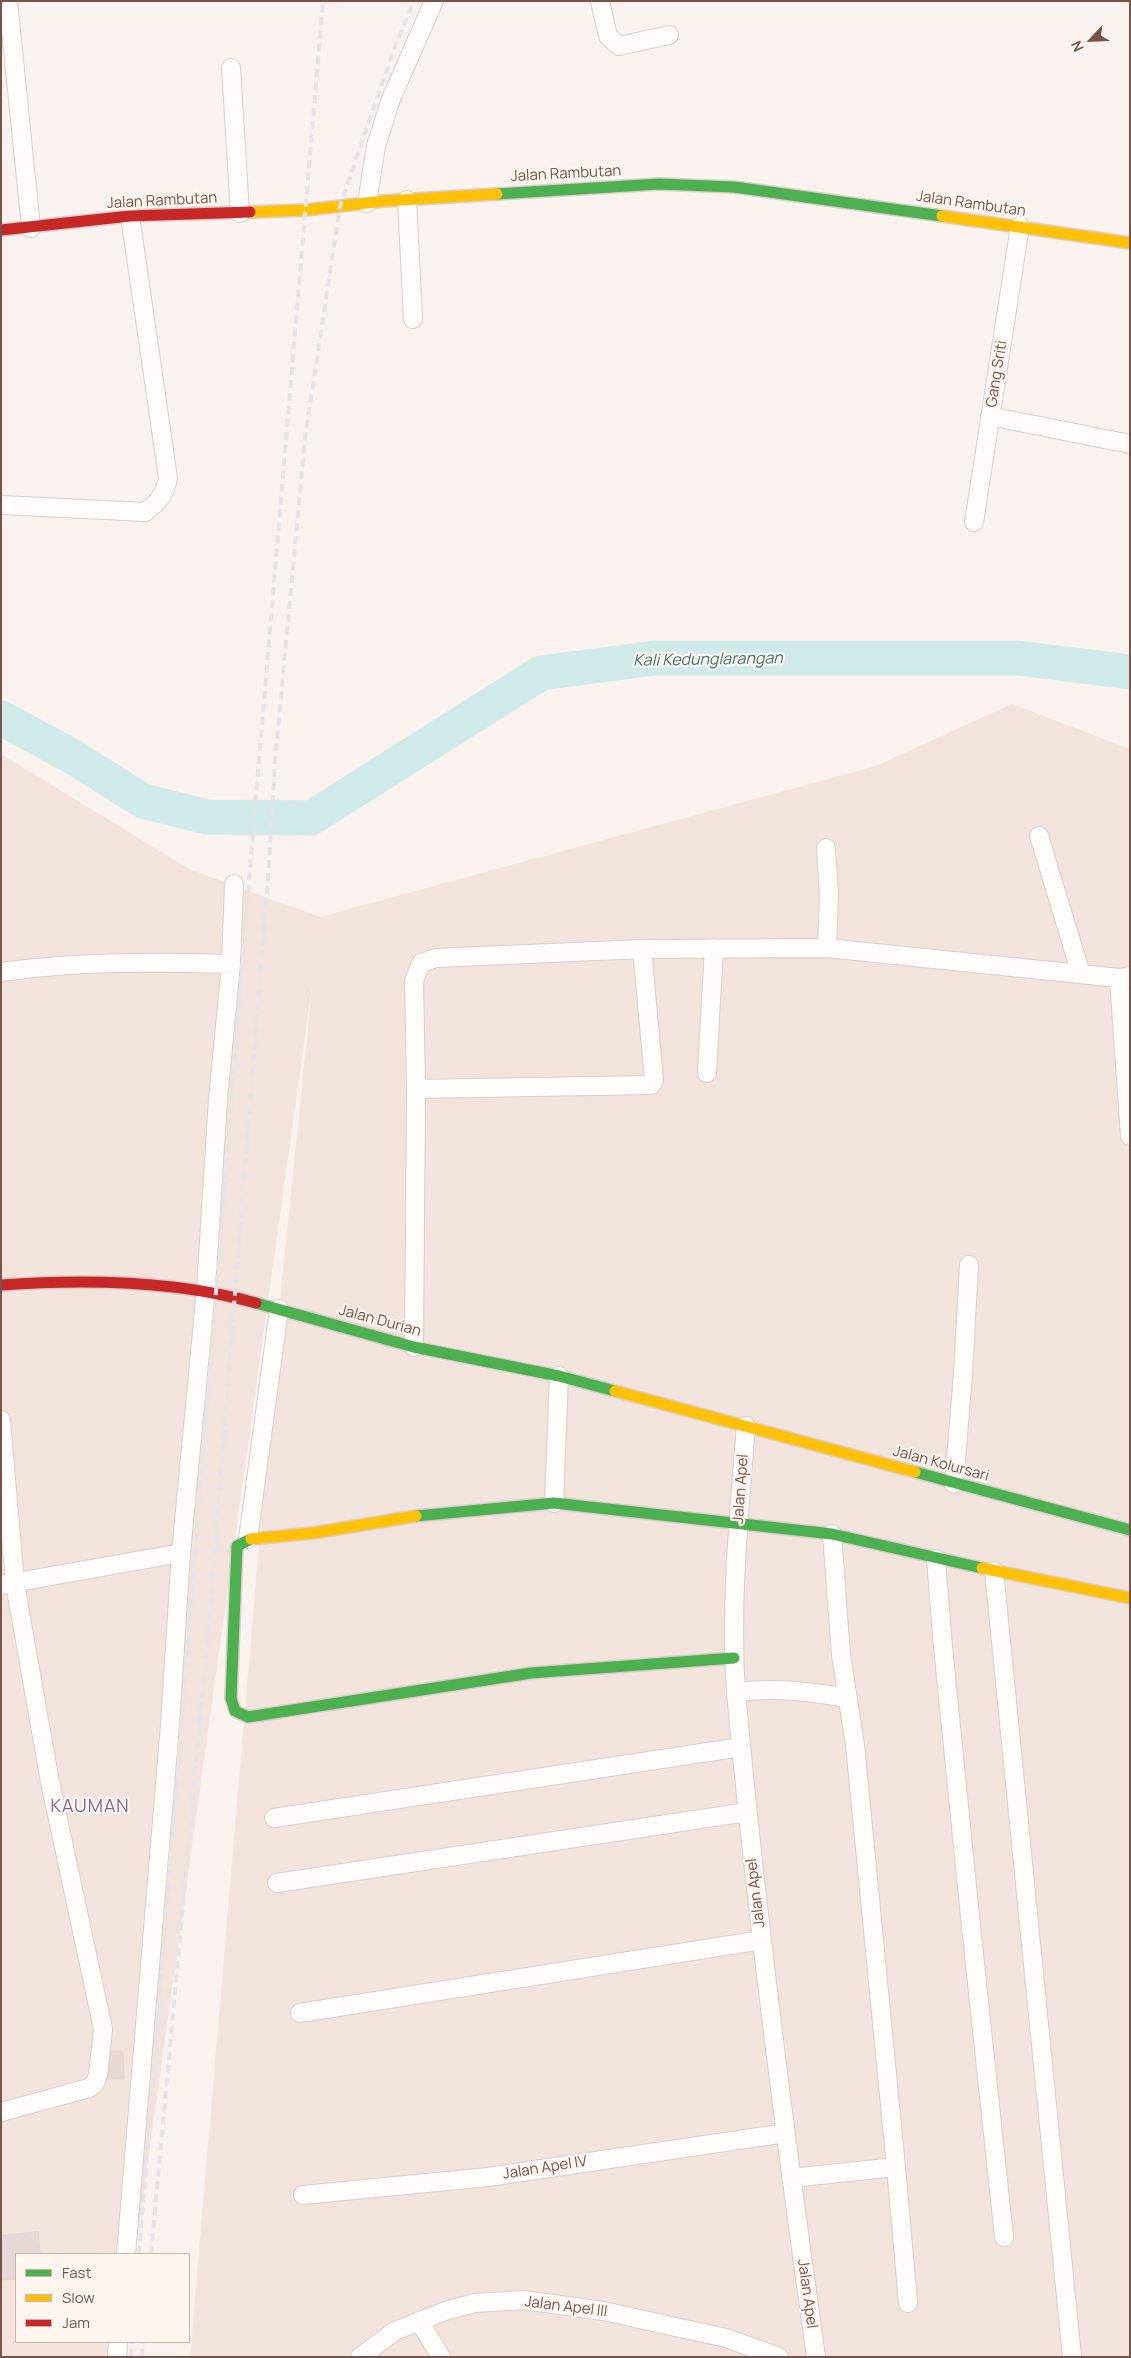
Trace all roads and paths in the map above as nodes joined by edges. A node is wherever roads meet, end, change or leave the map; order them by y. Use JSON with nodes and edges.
{"nodes":[{"id":1,"x":8,"y":1,"type":"edge"},
{"id":2,"x":434,"y":1,"type":"edge"},
{"id":3,"x":600,"y":1,"type":"edge"},
{"id":4,"x":669,"y":34,"type":"dead end"},
{"id":5,"x":231,"y":68,"type":"dead end"},
{"id":6,"x":407,"y":200,"type":"junction"},
{"id":7,"x":367,"y":203,"type":"junction"},
{"id":8,"x":240,"y":212,"type":"junction"},
{"id":9,"x":130,"y":216,"type":"junction"},
{"id":10,"x":1020,"y":226,"type":"junction"},
{"id":11,"x":31,"y":228,"type":"junction"},
{"id":12,"x":1,"y":230,"type":"edge"},
{"id":13,"x":1130,"y":243,"type":"edge"},
{"id":14,"x":413,"y":319,"type":"dead end"},
{"id":15,"x":990,"y":416,"type":"junction"},
{"id":16,"x":1130,"y":444,"type":"edge"},
{"id":17,"x":1,"y":504,"type":"edge"},
{"id":18,"x":974,"y":522,"type":"dead end"},
{"id":19,"x":1039,"y":836,"type":"dead end"},
{"id":20,"x":826,"y":848,"type":"dead end"},
{"id":21,"x":234,"y":884,"type":"dead end"},
{"id":22,"x":714,"y":948,"type":"junction"},
{"id":23,"x":826,"y":948,"type":"junction"},
{"id":24,"x":642,"y":949,"type":"junction"},
{"id":25,"x":231,"y":964,"type":"junction"},
{"id":26,"x":1,"y":972,"type":"edge"},
{"id":27,"x":1081,"y":974,"type":"junction"},
{"id":28,"x":1124,"y":977,"type":"edge"},
{"id":29,"x":707,"y":1073,"type":"dead end"},
{"id":30,"x":416,"y":1089,"type":"junction"},
{"id":31,"x":1130,"y":1136,"type":"edge"},
{"id":32,"x":969,"y":1266,"type":"dead end"},
{"id":33,"x":1,"y":1285,"type":"edge"},
{"id":34,"x":206,"y":1290,"type":"junction"},
{"id":35,"x":279,"y":1309,"type":"junction"},
{"id":36,"x":414,"y":1347,"type":"junction"},
{"id":37,"x":559,"y":1382,"type":"junction"},
{"id":38,"x":1,"y":1420,"type":"edge"},
{"id":39,"x":746,"y":1426,"type":"junction"},
{"id":40,"x":954,"y":1484,"type":"junction"},
{"id":41,"x":554,"y":1503,"type":"junction"},
{"id":42,"x":739,"y":1516,"type":"junction"},
{"id":43,"x":1130,"y":1530,"type":"edge"},
{"id":44,"x":832,"y":1534,"type":"junction"},
{"id":45,"x":248,"y":1539,"type":"junction"},
{"id":46,"x":181,"y":1553,"type":"junction"},
{"id":47,"x":936,"y":1559,"type":"junction"},
{"id":48,"x":994,"y":1571,"type":"junction"},
{"id":49,"x":8,"y":1584,"type":"edge"},
{"id":50,"x":1130,"y":1598,"type":"edge"},
{"id":51,"x":734,"y":1658,"type":"junction"},
{"id":52,"x":736,"y":1692,"type":"junction"},
{"id":53,"x":847,"y":1698,"type":"junction"},
{"id":54,"x":741,"y":1747,"type":"junction"},
{"id":55,"x":747,"y":1812,"type":"junction"},
{"id":56,"x":274,"y":1818,"type":"dead end"},
{"id":57,"x":277,"y":1883,"type":"dead end"},
{"id":58,"x":762,"y":1940,"type":"junction"},
{"id":59,"x":300,"y":2013,"type":"dead end"},
{"id":60,"x":1,"y":2112,"type":"edge"},
{"id":61,"x":786,"y":2133,"type":"junction"},
{"id":62,"x":896,"y":2167,"type":"junction"},
{"id":63,"x":791,"y":2178,"type":"junction"},
{"id":64,"x":303,"y":2195,"type":"dead end"},
{"id":65,"x":1004,"y":2237,"type":"dead end"},
{"id":66,"x":126,"y":2253,"type":"edge"},
{"id":67,"x":908,"y":2303,"type":"dead end"},
{"id":68,"x":419,"y":2321,"type":"junction"},
{"id":69,"x":118,"y":2343,"type":"edge"},
{"id":70,"x":117,"y":2357,"type":"edge"},
{"id":71,"x":360,"y":2357,"type":"edge"},
{"id":72,"x":441,"y":2357,"type":"edge"},
{"id":73,"x":779,"y":2357,"type":"edge"},
{"id":74,"x":816,"y":2357,"type":"edge"},
{"id":75,"x":1072,"y":2357,"type":"edge"}],
"edges":[{"from":1,"to":11,"type":"street"},
{"from":2,"to":7,"type":"street"},
{"from":3,"to":4,"type":"street"},
{"from":5,"to":8,"type":"street"},
{"from":6,"to":7,"type":"street","name":"Jalan Rambutan"},
{"from":6,"to":10,"type":"street","name":"Jalan Rambutan"},
{"from":6,"to":14,"type":"street"},
{"from":7,"to":8,"type":"street","name":"Jalan Rambutan"},
{"from":8,"to":9,"type":"street","name":"Jalan Rambutan"},
{"from":9,"to":11,"type":"street","name":"Jalan Rambutan"},
{"from":9,"to":17,"type":"street"},
{"from":10,"to":13,"type":"street","name":"Jalan Rambutan"},
{"from":10,"to":15,"type":"street","name":"Gang Sriti"},
{"from":11,"to":12,"type":"street","name":"Jalan Rambutan"},
{"from":15,"to":16,"type":"street"},
{"from":15,"to":18,"type":"street","name":"Gang Sriti"},
{"from":19,"to":27,"type":"street"},
{"from":20,"to":23,"type":"street"},
{"from":21,"to":25,"type":"street"},
{"from":22,"to":23,"type":"street"},
{"from":22,"to":24,"type":"street"},
{"from":22,"to":29,"type":"street"},
{"from":23,"to":27,"type":"street"},
{"from":24,"to":30,"type":"street"},
{"from":24,"to":30,"type":"street"},
{"from":25,"to":26,"type":"street"},
{"from":25,"to":34,"type":"street"},
{"from":27,"to":28,"type":"street"},
{"from":28,"to":31,"type":"street"},
{"from":30,"to":36,"type":"street"},
{"from":32,"to":40,"type":"street"},
{"from":33,"to":34,"type":"street","name":"Jalan Durian"},
{"from":34,"to":35,"type":"street","name":"Jalan Durian"},
{"from":34,"to":46,"type":"street"},
{"from":35,"to":36,"type":"street","name":"Jalan Durian"},
{"from":35,"to":45,"type":"street"},
{"from":36,"to":37,"type":"street","name":"Jalan Durian"},
{"from":37,"to":39,"type":"street","name":"Jalan Durian"},
{"from":37,"to":41,"type":"street"},
{"from":38,"to":49,"type":"street"},
{"from":39,"to":40,"type":"street","name":"Jalan Kolursari"},
{"from":39,"to":42,"type":"street","name":"Jalan Apel"},
{"from":40,"to":43,"type":"street","name":"Jalan Kolursari"},
{"from":41,"to":42,"type":"street"},
{"from":41,"to":45,"type":"street"},
{"from":42,"to":44,"type":"street"},
{"from":42,"to":51,"type":"street","name":"Jalan Apel"},
{"from":44,"to":47,"type":"street"},
{"from":44,"to":53,"type":"street"},
{"from":45,"to":51,"type":"street"},
{"from":46,"to":49,"type":"street"},
{"from":46,"to":66,"type":"street"},
{"from":47,"to":48,"type":"street"},
{"from":47,"to":65,"type":"street"},
{"from":48,"to":50,"type":"street"},
{"from":48,"to":75,"type":"street"},
{"from":49,"to":60,"type":"street"},
{"from":51,"to":52,"type":"street","name":"Jalan Apel"},
{"from":52,"to":53,"type":"street"},
{"from":52,"to":54,"type":"street","name":"Jalan Apel"},
{"from":53,"to":62,"type":"street"},
{"from":54,"to":55,"type":"street","name":"Jalan Apel"},
{"from":54,"to":56,"type":"street"},
{"from":55,"to":57,"type":"street"},
{"from":55,"to":58,"type":"street","name":"Jalan Apel"},
{"from":58,"to":59,"type":"street"},
{"from":58,"to":61,"type":"street","name":"Jalan Apel"},
{"from":61,"to":63,"type":"street","name":"Jalan Apel"},
{"from":61,"to":64,"type":"street","name":"Jalan Apel IV"},
{"from":62,"to":63,"type":"street"},
{"from":62,"to":67,"type":"street"},
{"from":63,"to":74,"type":"street","name":"Jalan Apel"},
{"from":68,"to":71,"type":"street","name":"Jalan Apel III"},
{"from":68,"to":72,"type":"street"},
{"from":68,"to":73,"type":"street","name":"Jalan Apel III"},
{"from":69,"to":70,"type":"street"}]}
